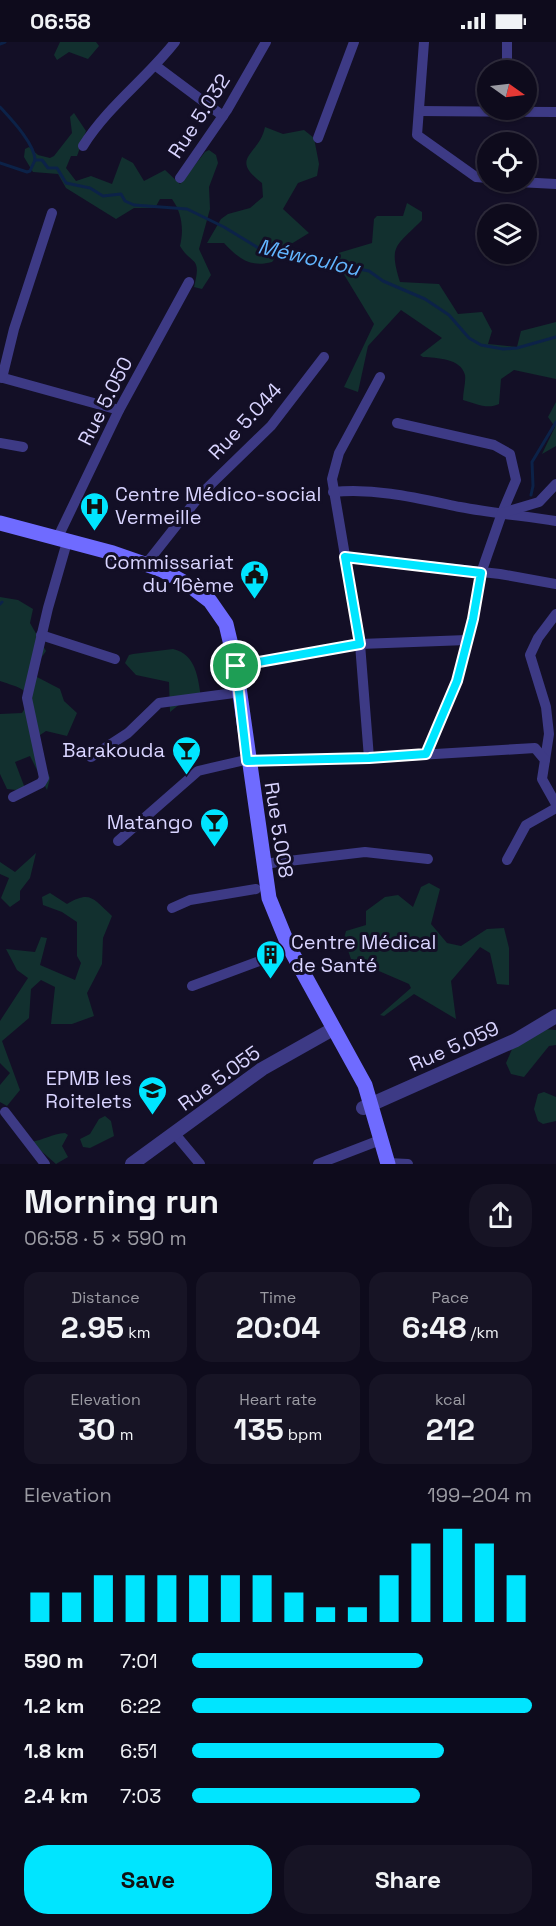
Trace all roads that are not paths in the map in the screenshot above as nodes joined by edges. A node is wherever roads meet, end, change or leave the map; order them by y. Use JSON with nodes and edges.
{"nodes":[{"id":1,"x":266,"y":42,"type":"edge"},
{"id":2,"x":354,"y":42,"type":"edge"},
{"id":3,"x":424,"y":42,"type":"edge"},
{"id":4,"x":507,"y":42,"type":"edge"},
{"id":5,"x":170,"y":43,"type":"edge"},
{"id":6,"x":507,"y":60,"type":"edge"},
{"id":7,"x":156,"y":66,"type":"junction"},
{"id":8,"x":477,"y":110,"type":"edge"},
{"id":9,"x":419,"y":111,"type":"junction"},
{"id":10,"x":537,"y":111,"type":"edge"},
{"id":11,"x":556,"y":112,"type":"edge"},
{"id":12,"x":223,"y":116,"type":"junction"},
{"id":13,"x":318,"y":138,"type":"dead end"},
{"id":14,"x":83,"y":146,"type":"dead end"},
{"id":15,"x":477,"y":177,"type":"edge"},
{"id":16,"x":180,"y":178,"type":"dead end"},
{"id":17,"x":537,"y":183,"type":"edge"},
{"id":18,"x":556,"y":184,"type":"edge"},
{"id":19,"x":52,"y":213,"type":"dead end"},
{"id":20,"x":189,"y":282,"type":"dead end"},
{"id":21,"x":324,"y":357,"type":"dead end"},
{"id":22,"x":380,"y":377,"type":"dead end"},
{"id":23,"x":1,"y":378,"type":"edge"},
{"id":24,"x":119,"y":410,"type":"junction"},
{"id":25,"x":397,"y":423,"type":"dead end"},
{"id":26,"x":0,"y":443,"type":"edge"},
{"id":27,"x":23,"y":447,"type":"dead end"},
{"id":28,"x":556,"y":484,"type":"edge"},
{"id":29,"x":333,"y":492,"type":"junction"},
{"id":30,"x":502,"y":513,"type":"junction"},
{"id":31,"x":556,"y":521,"type":"edge"},
{"id":32,"x":0,"y":523,"type":"edge"},
{"id":33,"x":0,"y":530,"type":"edge"},
{"id":34,"x":61,"y":544,"type":"junction"},
{"id":35,"x":345,"y":557,"type":"junction"},
{"id":36,"x":146,"y":564,"type":"junction"},
{"id":37,"x":481,"y":573,"type":"junction"},
{"id":38,"x":556,"y":584,"type":"edge"},
{"id":39,"x":556,"y":614,"type":"edge"},
{"id":40,"x":41,"y":635,"type":"junction"},
{"id":41,"x":467,"y":640,"type":"junction"},
{"id":42,"x":360,"y":644,"type":"junction"},
{"id":43,"x":115,"y":659,"type":"dead end"},
{"id":44,"x":236,"y":666,"type":"junction"},
{"id":45,"x":234,"y":693,"type":"junction"},
{"id":46,"x":426,"y":754,"type":"junction"},
{"id":47,"x":91,"y":757,"type":"dead end"},
{"id":48,"x":369,"y":758,"type":"junction"},
{"id":49,"x":545,"y":759,"type":"junction"},
{"id":50,"x":244,"y":761,"type":"junction"},
{"id":51,"x":13,"y":797,"type":"dead end"},
{"id":52,"x":556,"y":806,"type":"edge"},
{"id":53,"x":118,"y":841,"type":"dead end"},
{"id":54,"x":428,"y":859,"type":"dead end"},
{"id":55,"x":507,"y":861,"type":"dead end"},
{"id":56,"x":262,"y":864,"type":"junction"},
{"id":57,"x":256,"y":889,"type":"junction"},
{"id":58,"x":172,"y":908,"type":"dead end"},
{"id":59,"x":281,"y":953,"type":"junction"},
{"id":60,"x":192,"y":986,"type":"dead end"},
{"id":61,"x":555,"y":1018,"type":"edge"},
{"id":62,"x":330,"y":1030,"type":"junction"},
{"id":63,"x":367,"y":1106,"type":"junction"},
{"id":64,"x":5,"y":1112,"type":"dead end"},
{"id":65,"x":175,"y":1134,"type":"junction"},
{"id":66,"x":375,"y":1142,"type":"junction"},
{"id":67,"x":45,"y":1164,"type":"edge"},
{"id":68,"x":132,"y":1164,"type":"edge"},
{"id":69,"x":200,"y":1164,"type":"edge"},
{"id":70,"x":318,"y":1164,"type":"edge"},
{"id":71,"x":386,"y":1164,"type":"edge"},
{"id":72,"x":408,"y":1164,"type":"edge"}],
"edges":[{"from":1,"to":12,"type":"street","name":"Rue 5.032"},
{"from":2,"to":13,"type":"street"},
{"from":3,"to":9,"type":"street"},
{"from":4,"to":6,"type":"street"},
{"from":5,"to":7,"type":"street"},
{"from":7,"to":12,"type":"street"},
{"from":7,"to":14,"type":"street"},
{"from":8,"to":9,"type":"street"},
{"from":9,"to":15,"type":"street"},
{"from":10,"to":11,"type":"street"},
{"from":12,"to":16,"type":"street","name":"Rue 5.032"},
{"from":17,"to":18,"type":"street"},
{"from":19,"to":23,"type":"street"},
{"from":20,"to":24,"type":"street","name":"Rue 5.050"},
{"from":21,"to":36,"type":"street","name":"Rue 5.044"},
{"from":22,"to":29,"type":"street"},
{"from":23,"to":24,"type":"street"},
{"from":24,"to":34,"type":"street","name":"Rue 5.050"},
{"from":25,"to":30,"type":"street"},
{"from":26,"to":27,"type":"street"},
{"from":28,"to":30,"type":"street"},
{"from":29,"to":30,"type":"street"},
{"from":29,"to":35,"type":"street"},
{"from":30,"to":31,"type":"street"},
{"from":30,"to":37,"type":"street"},
{"from":32,"to":34,"type":"main road","name":"Rue 5.008"},
{"from":33,"to":34,"type":"main road","name":"Rue 5.008"},
{"from":34,"to":36,"type":"main road","name":"Rue 5.008"},
{"from":34,"to":40,"type":"street","name":"Rue 5.050"},
{"from":34,"to":45,"type":"main road","name":"Rue 5.008"},
{"from":35,"to":37,"type":"street"},
{"from":35,"to":42,"type":"street"},
{"from":36,"to":44,"type":"main road","name":"Rue 5.008"},
{"from":37,"to":38,"type":"street"},
{"from":37,"to":41,"type":"street"},
{"from":39,"to":49,"type":"street"},
{"from":40,"to":43,"type":"street"},
{"from":40,"to":51,"type":"street","name":"Rue 5.050"},
{"from":41,"to":42,"type":"street"},
{"from":41,"to":46,"type":"street"},
{"from":42,"to":44,"type":"street"},
{"from":42,"to":48,"type":"street"},
{"from":44,"to":50,"type":"main road","name":"Rue 5.008"},
{"from":45,"to":47,"type":"street"},
{"from":45,"to":50,"type":"main road","name":"Rue 5.008"},
{"from":46,"to":48,"type":"street"},
{"from":46,"to":49,"type":"street"},
{"from":48,"to":50,"type":"street"},
{"from":49,"to":52,"type":"street"},
{"from":50,"to":53,"type":"street"},
{"from":50,"to":56,"type":"main road","name":"Rue 5.008"},
{"from":50,"to":57,"type":"main road","name":"Rue 5.008"},
{"from":52,"to":55,"type":"street"},
{"from":54,"to":56,"type":"street"},
{"from":56,"to":62,"type":"main road","name":"Rue 5.008"},
{"from":57,"to":58,"type":"street"},
{"from":57,"to":59,"type":"main road","name":"Rue 5.008"},
{"from":59,"to":60,"type":"street"},
{"from":59,"to":62,"type":"main road","name":"Rue 5.008"},
{"from":61,"to":63,"type":"street","name":"Rue 5.059"},
{"from":62,"to":63,"type":"main road","name":"Rue 5.008"},
{"from":62,"to":65,"type":"street","name":"Rue 5.055"},
{"from":63,"to":66,"type":"main road","name":"Rue 5.008"},
{"from":63,"to":71,"type":"main road","name":"Rue 5.008"},
{"from":64,"to":67,"type":"street"},
{"from":65,"to":68,"type":"street","name":"Rue 5.055"},
{"from":65,"to":69,"type":"street"},
{"from":66,"to":70,"type":"street"},
{"from":66,"to":71,"type":"main road","name":"Rue 5.008"},
{"from":71,"to":72,"type":"street"}]}
